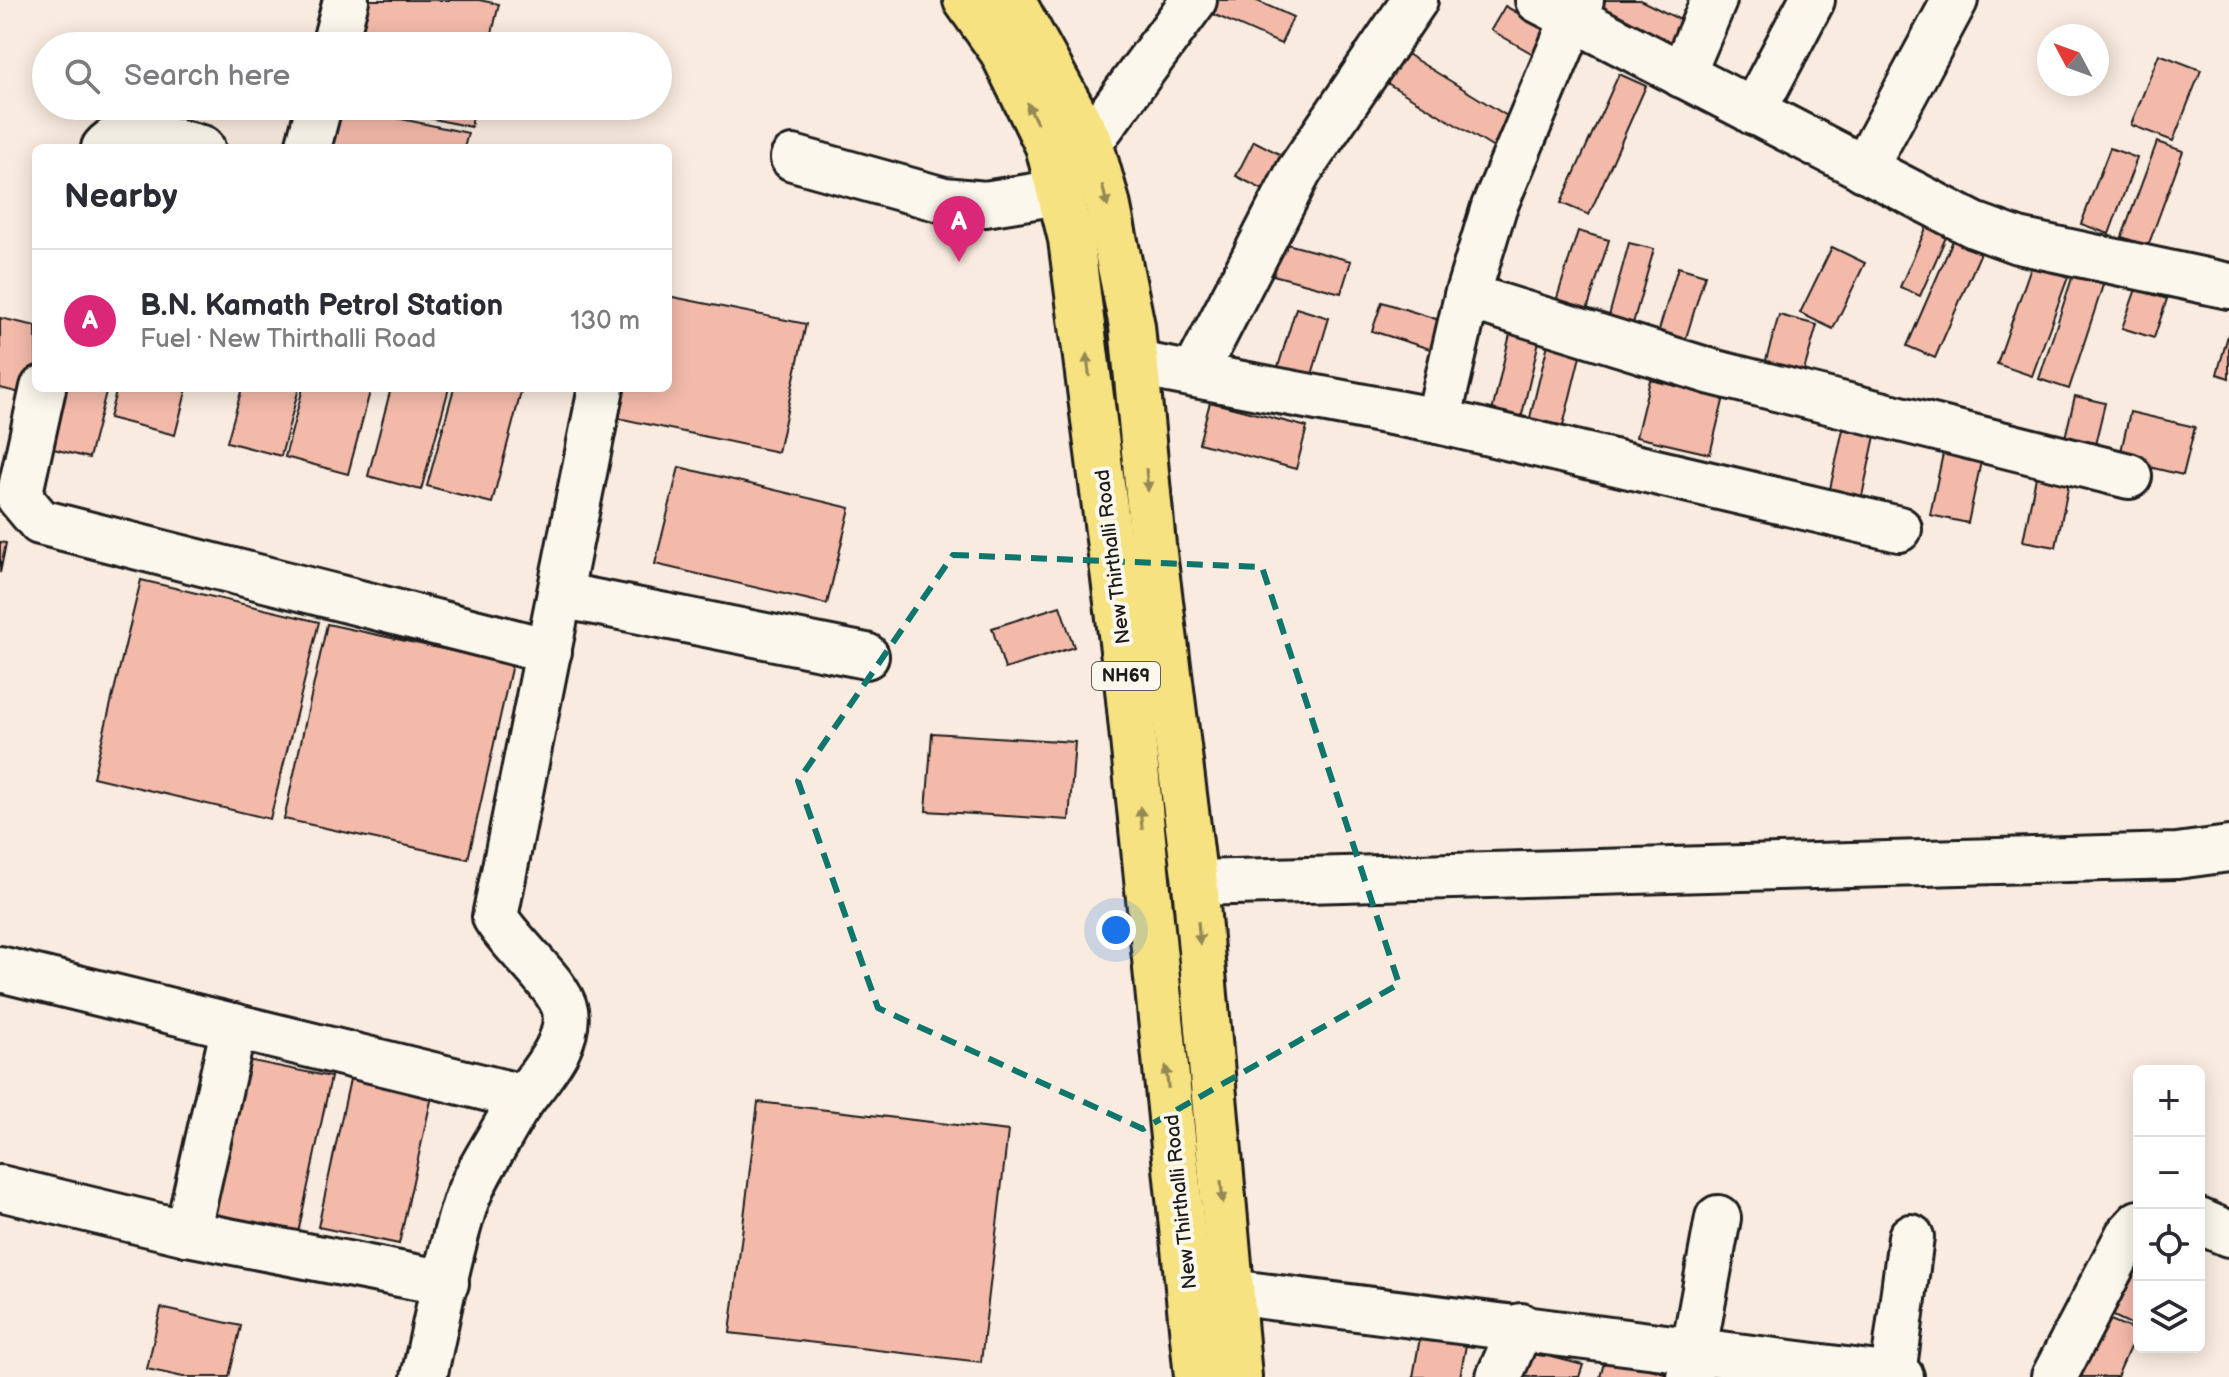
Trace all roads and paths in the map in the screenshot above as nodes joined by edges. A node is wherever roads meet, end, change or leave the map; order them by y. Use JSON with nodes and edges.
{"nodes":[{"id":1,"x":346,"y":0,"type":"edge"},
{"id":2,"x":966,"y":0,"type":"edge"},
{"id":3,"x":1012,"y":0,"type":"edge"},
{"id":4,"x":1194,"y":0,"type":"edge"},
{"id":5,"x":1415,"y":0,"type":"edge"},
{"id":6,"x":1714,"y":0,"type":"edge"},
{"id":7,"x":1812,"y":0,"type":"edge"},
{"id":8,"x":1955,"y":0,"type":"edge"},
{"id":9,"x":1564,"y":6,"type":"edge"},
{"id":10,"x":338,"y":32,"type":"edge"},
{"id":11,"x":1682,"y":75,"type":"junction"},
{"id":12,"x":1753,"y":112,"type":"junction"},
{"id":13,"x":315,"y":120,"type":"edge"},
{"id":14,"x":1090,"y":142,"type":"junction"},
{"id":15,"x":108,"y":144,"type":"edge"},
{"id":16,"x":182,"y":144,"type":"edge"},
{"id":17,"x":309,"y":144,"type":"edge"},
{"id":18,"x":793,"y":158,"type":"dead end"},
{"id":19,"x":1864,"y":169,"type":"junction"},
{"id":20,"x":1059,"y":192,"type":"junction"},
{"id":21,"x":2229,"y":286,"type":"edge"},
{"id":22,"x":1467,"y":296,"type":"junction"},
{"id":23,"x":1137,"y":364,"type":"junction"},
{"id":24,"x":1195,"y":373,"type":"junction"},
{"id":25,"x":42,"y":392,"type":"edge"},
{"id":26,"x":600,"y":392,"type":"edge"},
{"id":27,"x":1141,"y":418,"type":"junction"},
{"id":28,"x":1438,"y":421,"type":"junction"},
{"id":29,"x":1095,"y":422,"type":"junction"},
{"id":30,"x":2129,"y":476,"type":"dead end"},
{"id":31,"x":1899,"y":529,"type":"dead end"},
{"id":32,"x":560,"y":595,"type":"junction"},
{"id":33,"x":549,"y":651,"type":"junction"},
{"id":34,"x":866,"y":656,"type":"dead end"},
{"id":35,"x":2229,"y":849,"type":"edge"},
{"id":36,"x":1195,"y":883,"type":"junction"},
{"id":37,"x":0,"y":969,"type":"edge"},
{"id":38,"x":234,"y":1026,"type":"junction"},
{"id":39,"x":522,"y":1097,"type":"junction"},
{"id":40,"x":0,"y":1188,"type":"edge"},
{"id":41,"x":1718,"y":1218,"type":"dead end"},
{"id":42,"x":2205,"y":1224,"type":"edge"},
{"id":43,"x":2133,"y":1230,"type":"edge"},
{"id":44,"x":187,"y":1233,"type":"junction"},
{"id":45,"x":2229,"y":1234,"type":"edge"},
{"id":46,"x":1911,"y":1237,"type":"dead end"},
{"id":47,"x":446,"y":1283,"type":"junction"},
{"id":48,"x":1231,"y":1292,"type":"junction"},
{"id":49,"x":1521,"y":1326,"type":"junction"},
{"id":50,"x":1692,"y":1363,"type":"edge"},
{"id":51,"x":1897,"y":1376,"type":"edge"},
{"id":52,"x":424,"y":1377,"type":"edge"},
{"id":53,"x":1197,"y":1377,"type":"edge"},
{"id":54,"x":1239,"y":1377,"type":"edge"},
{"id":55,"x":1499,"y":1377,"type":"edge"},
{"id":56,"x":2054,"y":1377,"type":"edge"}],
"edges":[{"from":1,"to":10,"type":"street"},
{"from":20,"to":2,"type":"highway","name":"New Thirthalli Road","number":"NH69","one_way":true},
{"from":3,"to":14,"type":"highway","number":"NH69"},
{"from":4,"to":14,"type":"street"},
{"from":5,"to":24,"type":"street"},
{"from":6,"to":11,"type":"street"},
{"from":7,"to":12,"type":"street"},
{"from":8,"to":19,"type":"street"},
{"from":9,"to":11,"type":"street"},
{"from":9,"to":22,"type":"street"},
{"from":11,"to":12,"type":"street"},
{"from":12,"to":19,"type":"street"},
{"from":13,"to":17,"type":"street"},
{"from":14,"to":23,"type":"highway","number":"NH69","one_way":true},
{"from":15,"to":16,"type":"street"},
{"from":18,"to":20,"type":"street"},
{"from":19,"to":21,"type":"street"},
{"from":29,"to":20,"type":"highway","name":"New Thirthalli Road","number":"NH69","one_way":true},
{"from":22,"to":28,"type":"street"},
{"from":22,"to":30,"type":"street"},
{"from":23,"to":24,"type":"street"},
{"from":23,"to":27,"type":"highway","number":"NH69"},
{"from":24,"to":28,"type":"street"},
{"from":25,"to":33,"type":"street"},
{"from":26,"to":32,"type":"street"},
{"from":27,"to":29,"type":"highway"},
{"from":27,"to":36,"type":"highway","number":"NH69","one_way":true},
{"from":28,"to":31,"type":"street"},
{"from":53,"to":29,"type":"highway","name":"New Thirthalli Road","number":"NH69","one_way":true},
{"from":32,"to":33,"type":"street"},
{"from":32,"to":34,"type":"street"},
{"from":33,"to":39,"type":"street"},
{"from":35,"to":36,"type":"street"},
{"from":36,"to":48,"type":"highway","number":"NH69","one_way":true},
{"from":37,"to":38,"type":"street"},
{"from":38,"to":39,"type":"street"},
{"from":38,"to":44,"type":"street"},
{"from":39,"to":47,"type":"street"},
{"from":40,"to":44,"type":"street"},
{"from":41,"to":50,"type":"street"},
{"from":42,"to":45,"type":"street"},
{"from":43,"to":56,"type":"street"},
{"from":44,"to":47,"type":"street"},
{"from":46,"to":51,"type":"street"},
{"from":47,"to":52,"type":"street"},
{"from":48,"to":49,"type":"street"},
{"from":48,"to":54,"type":"highway","number":"NH69"},
{"from":49,"to":50,"type":"street"},
{"from":49,"to":55,"type":"street"},
{"from":50,"to":51,"type":"street"}]}
